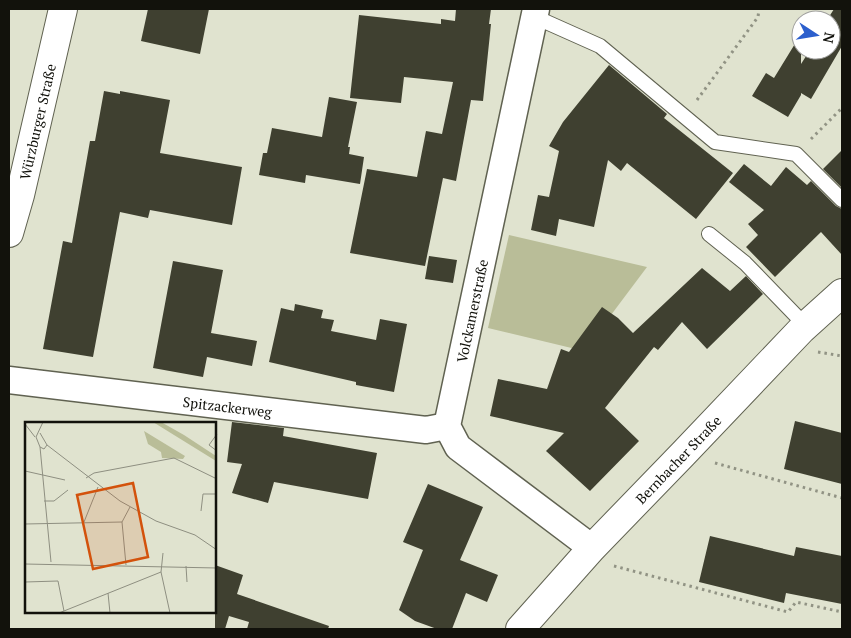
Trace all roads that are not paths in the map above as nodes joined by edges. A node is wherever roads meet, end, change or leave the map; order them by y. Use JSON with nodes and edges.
{"nodes":[{"id":1,"x":63,"y":9,"type":"edge"},
{"id":2,"x":536,"y":13,"type":"edge"},
{"id":3,"x":842,"y":200,"type":"edge"},
{"id":4,"x":9,"y":233,"type":"edge"},
{"id":5,"x":709,"y":234,"type":"dead end"},
{"id":6,"x":842,"y":293,"type":"edge"},
{"id":7,"x":806,"y":326,"type":"junction"},
{"id":8,"x":9,"y":380,"type":"edge"},
{"id":9,"x":447,"y":426,"type":"junction"},
{"id":10,"x":588,"y":553,"type":"junction"},
{"id":11,"x":520,"y":629,"type":"edge"}],
"edges":[{"from":1,"to":4,"type":"street","name":"Würzburger Straße"},
{"from":2,"to":3,"type":"lane"},
{"from":2,"to":9,"type":"street","name":"Volckamerstraße"},
{"from":5,"to":7,"type":"lane"},
{"from":6,"to":7,"type":"street","name":"Bernbacher Straße"},
{"from":7,"to":10,"type":"street","name":"Bernbacher Straße"},
{"from":8,"to":9,"type":"street","name":"Spitzackerweg"},
{"from":9,"to":10,"type":"street"},
{"from":10,"to":11,"type":"street","name":"Bernbacher Straße"}]}
